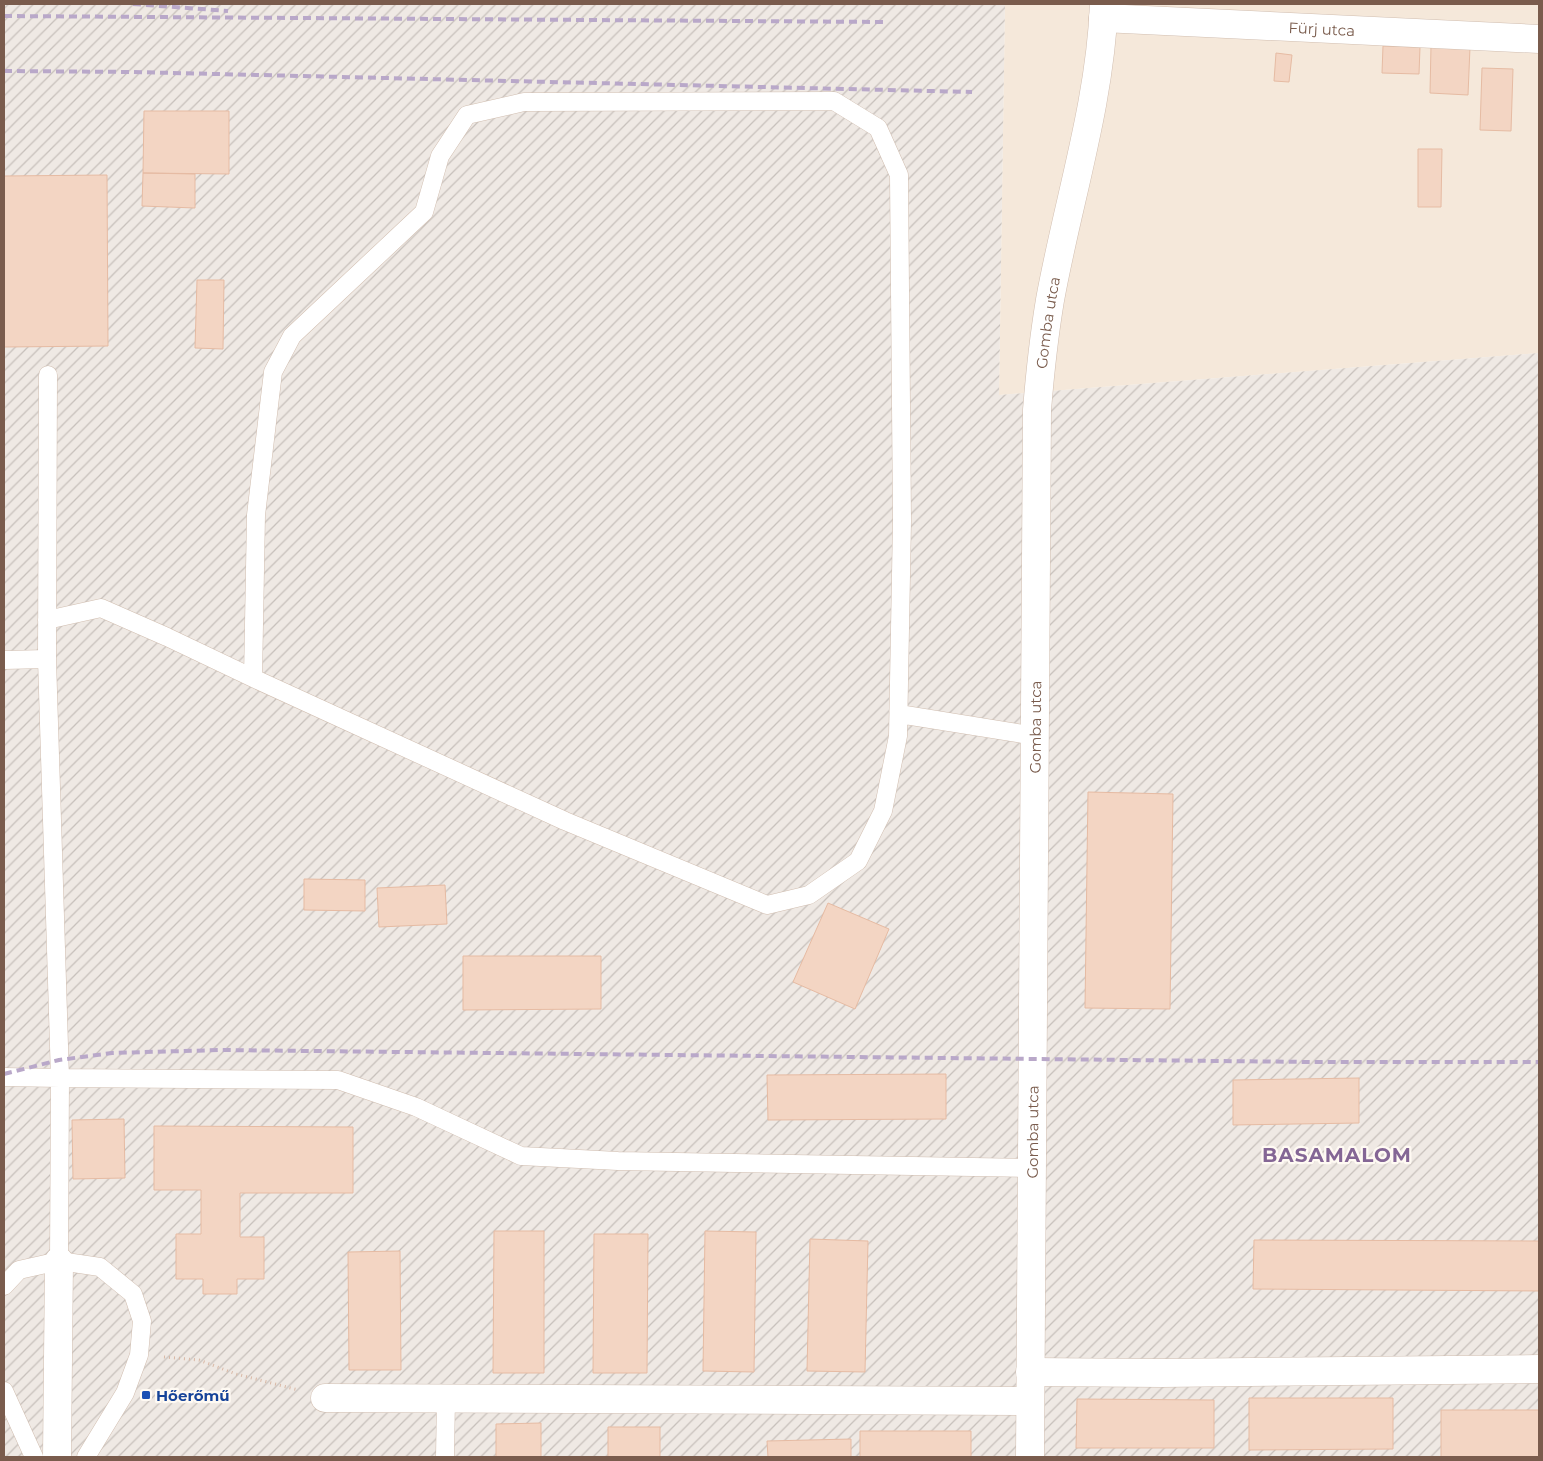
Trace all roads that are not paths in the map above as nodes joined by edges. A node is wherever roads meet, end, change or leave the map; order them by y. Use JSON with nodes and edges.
{"nodes":[{"id":1,"x":1104,"y":11,"type":"edge"},
{"id":2,"x":1539,"y":39,"type":"edge"},
{"id":3,"x":48,"y":375,"type":"dead end"},
{"id":4,"x":47,"y":620,"type":"junction"},
{"id":5,"x":47,"y":659,"type":"junction"},
{"id":6,"x":4,"y":660,"type":"edge"},
{"id":7,"x":253,"y":678,"type":"junction"},
{"id":8,"x":899,"y":714,"type":"junction"},
{"id":9,"x":1036,"y":736,"type":"junction"},
{"id":10,"x":4,"y":1076,"type":"edge"},
{"id":11,"x":60,"y":1078,"type":"junction"},
{"id":12,"x":1032,"y":1168,"type":"junction"},
{"id":13,"x":60,"y":1261,"type":"junction"},
{"id":14,"x":4,"y":1286,"type":"edge"},
{"id":15,"x":1539,"y":1369,"type":"edge"},
{"id":16,"x":1030,"y":1372,"type":"junction"},
{"id":17,"x":4,"y":1391,"type":"edge"},
{"id":18,"x":325,"y":1398,"type":"road end"},
{"id":19,"x":446,"y":1398,"type":"junction"},
{"id":20,"x":1030,"y":1401,"type":"junction"},
{"id":21,"x":34,"y":1457,"type":"edge"},
{"id":22,"x":57,"y":1457,"type":"edge"},
{"id":23,"x":86,"y":1457,"type":"edge"},
{"id":24,"x":445,"y":1457,"type":"edge"},
{"id":25,"x":1030,"y":1457,"type":"edge"}],
"edges":[{"from":1,"to":2,"type":"street","name":"Fürj utca"},
{"from":1,"to":9,"type":"street","name":"Gomba utca"},
{"from":3,"to":4,"type":"lane"},
{"from":4,"to":5,"type":"lane"},
{"from":4,"to":7,"type":"lane"},
{"from":5,"to":6,"type":"lane"},
{"from":5,"to":11,"type":"lane"},
{"from":7,"to":8,"type":"lane"},
{"from":7,"to":8,"type":"lane"},
{"from":8,"to":9,"type":"lane"},
{"from":9,"to":12,"type":"street","name":"Gomba utca"},
{"from":10,"to":11,"type":"lane"},
{"from":11,"to":12,"type":"lane"},
{"from":11,"to":13,"type":"lane"},
{"from":12,"to":16,"type":"street","name":"Gomba utca"},
{"from":13,"to":14,"type":"lane"},
{"from":13,"to":22,"type":"street"},
{"from":13,"to":23,"type":"lane"},
{"from":15,"to":16,"type":"street"},
{"from":16,"to":20,"type":"street","name":"Gomba utca"},
{"from":17,"to":21,"type":"lane"},
{"from":18,"to":19,"type":"street"},
{"from":19,"to":20,"type":"street"},
{"from":19,"to":24,"type":"lane"},
{"from":20,"to":25,"type":"street","name":"Gomba utca"}]}
